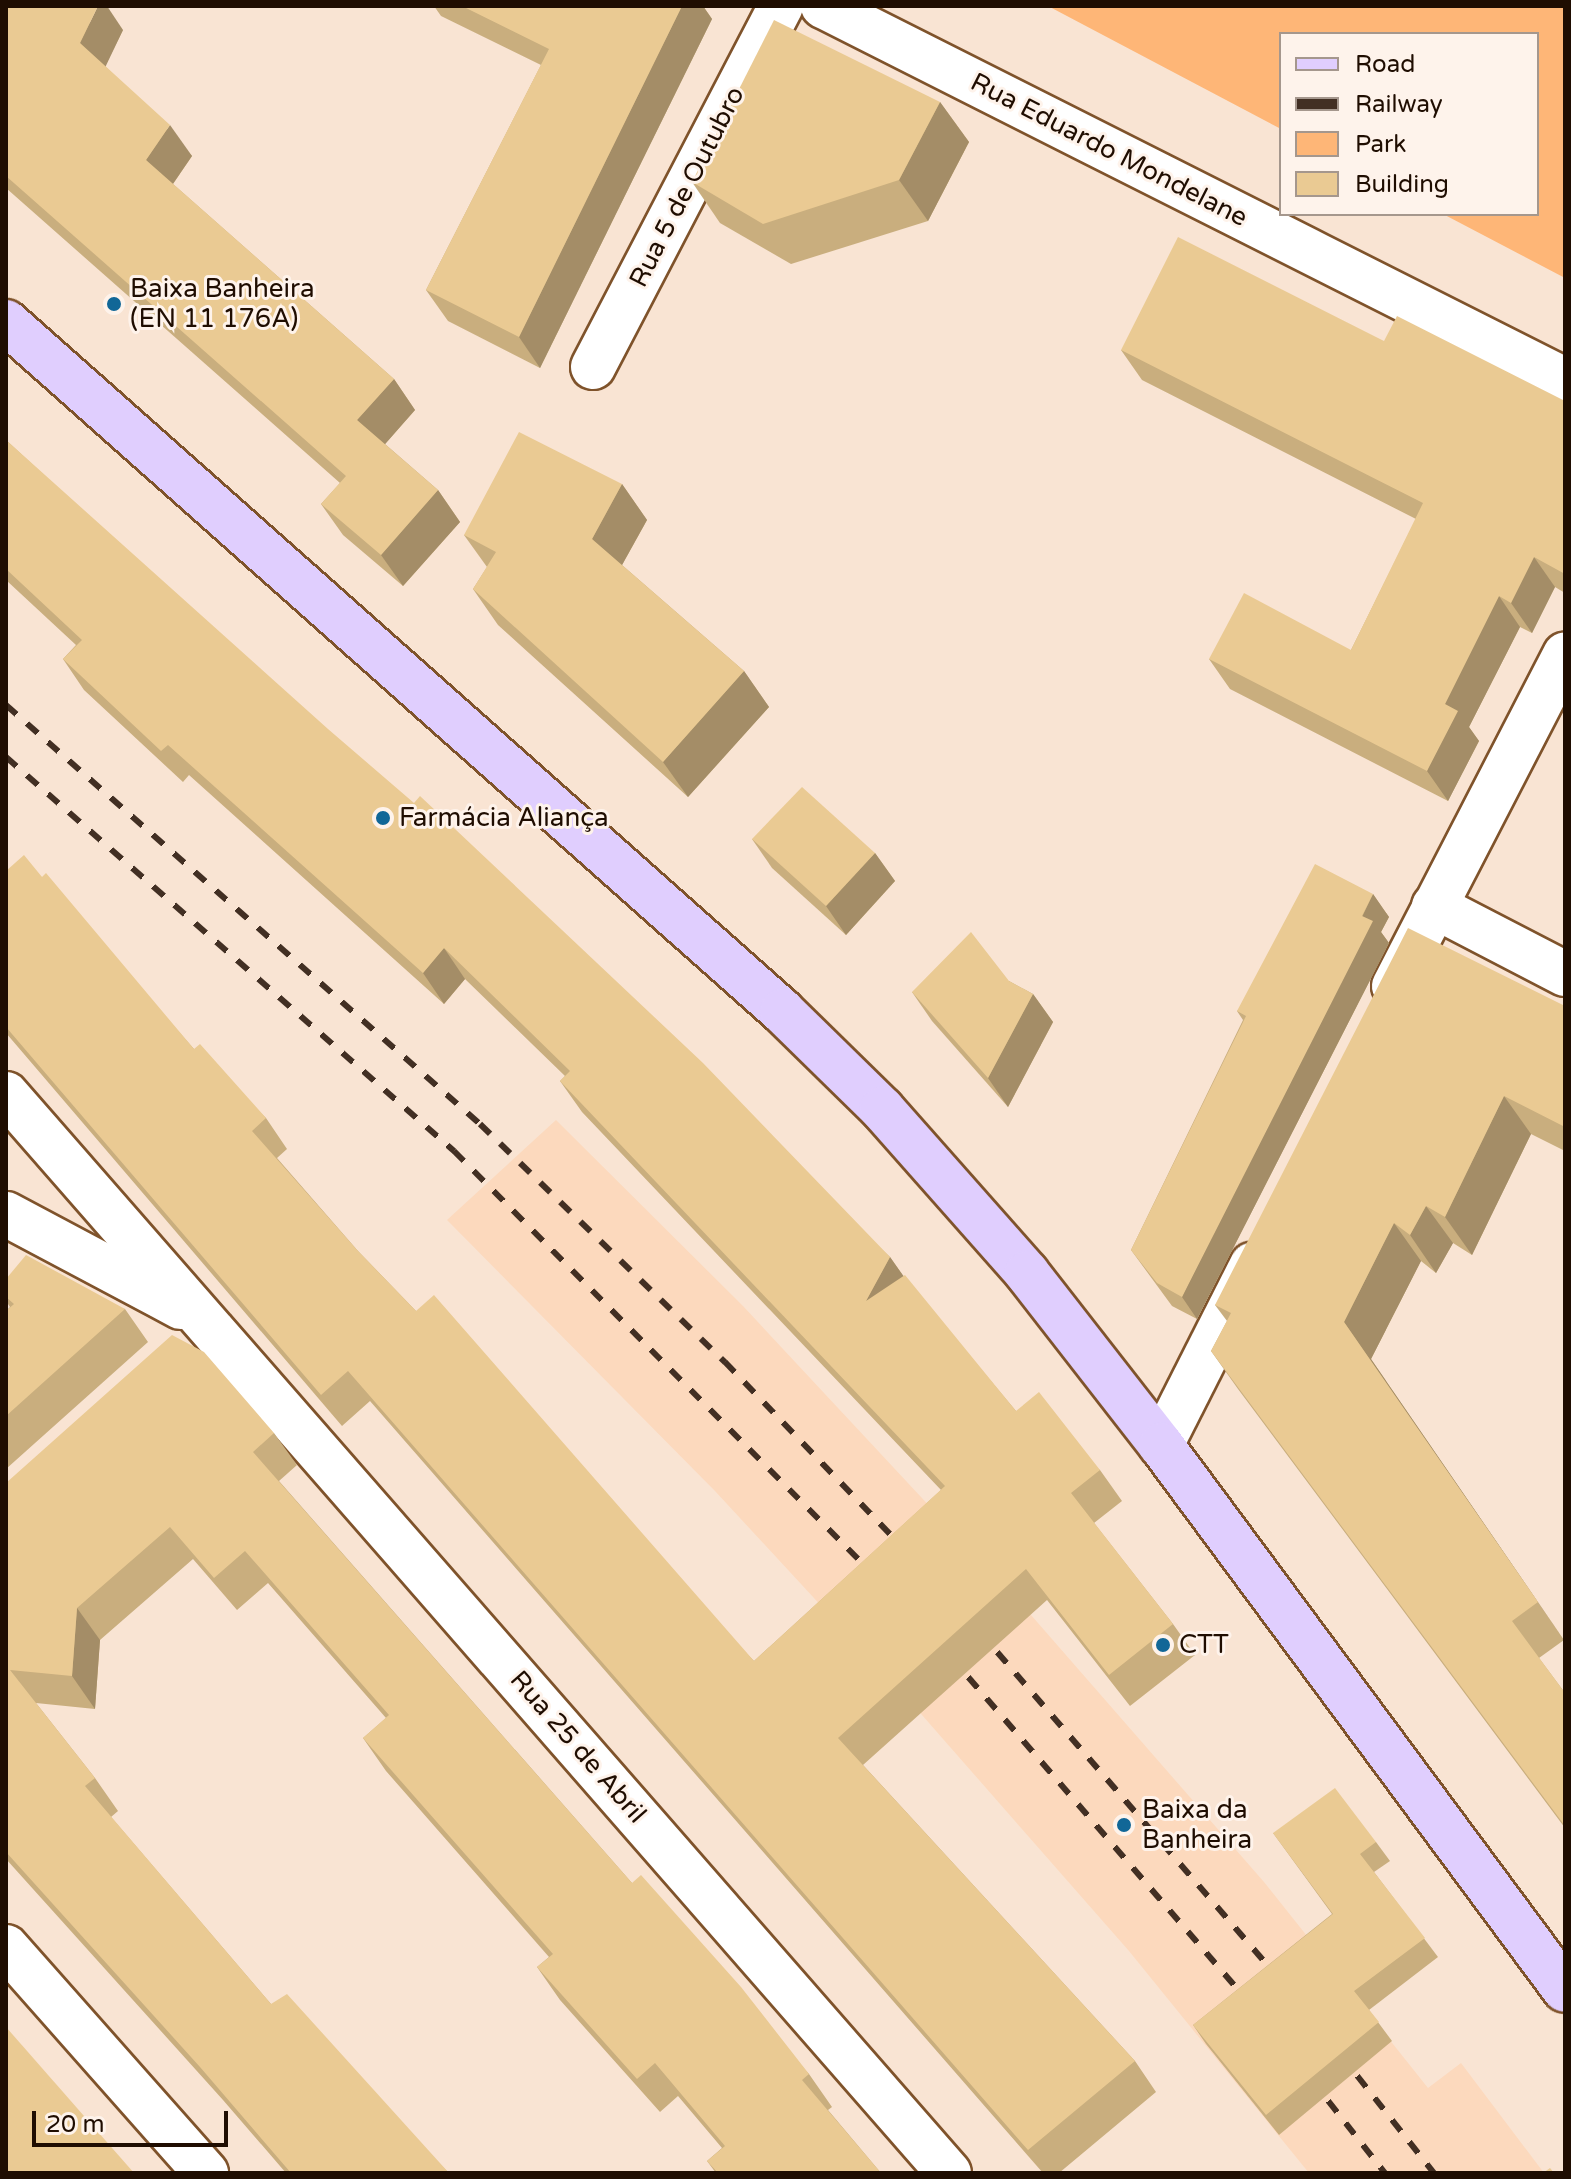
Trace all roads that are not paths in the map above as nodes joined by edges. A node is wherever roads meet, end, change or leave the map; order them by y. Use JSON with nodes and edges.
{"nodes":[{"id":1,"x":781,"y":6,"type":"edge"},
{"id":2,"x":823,"y":6,"type":"edge"},
{"id":3,"x":6,"y":322,"type":"edge"},
{"id":4,"x":593,"y":367,"type":"dead end"},
{"id":5,"x":1565,"y":380,"type":"edge"},
{"id":6,"x":1565,"y":654,"type":"edge"},
{"id":7,"x":1434,"y":906,"type":"junction"},
{"id":8,"x":1565,"y":974,"type":"edge"},
{"id":9,"x":1377,"y":1020,"type":"edge"},
{"id":10,"x":6,"y":1094,"type":"edge"},
{"id":11,"x":6,"y":1214,"type":"edge"},
{"id":12,"x":1269,"y":1233,"type":"edge"},
{"id":13,"x":208,"y":1322,"type":"junction"},
{"id":14,"x":172,"y":1354,"type":"edge"},
{"id":15,"x":1161,"y":1445,"type":"junction"},
{"id":16,"x":6,"y":1947,"type":"edge"},
{"id":17,"x":1565,"y":1990,"type":"edge"},
{"id":18,"x":206,"y":2173,"type":"edge"},
{"id":19,"x":949,"y":2173,"type":"edge"}],
"edges":[{"from":1,"to":4,"type":"street","name":"Rua 5 de Outubro"},
{"from":2,"to":5,"type":"street","name":"Rua Eduardo Mondelane"},
{"from":3,"to":15,"type":"main road"},
{"from":6,"to":7,"type":"street"},
{"from":7,"to":8,"type":"street"},
{"from":7,"to":9,"type":"street"},
{"from":10,"to":13,"type":"street","name":"Rua 25 de Abril"},
{"from":11,"to":13,"type":"street"},
{"from":12,"to":15,"type":"street"},
{"from":13,"to":14,"type":"street"},
{"from":13,"to":19,"type":"street","name":"Rua 25 de Abril"},
{"from":15,"to":17,"type":"main road"},
{"from":16,"to":18,"type":"street"}]}
